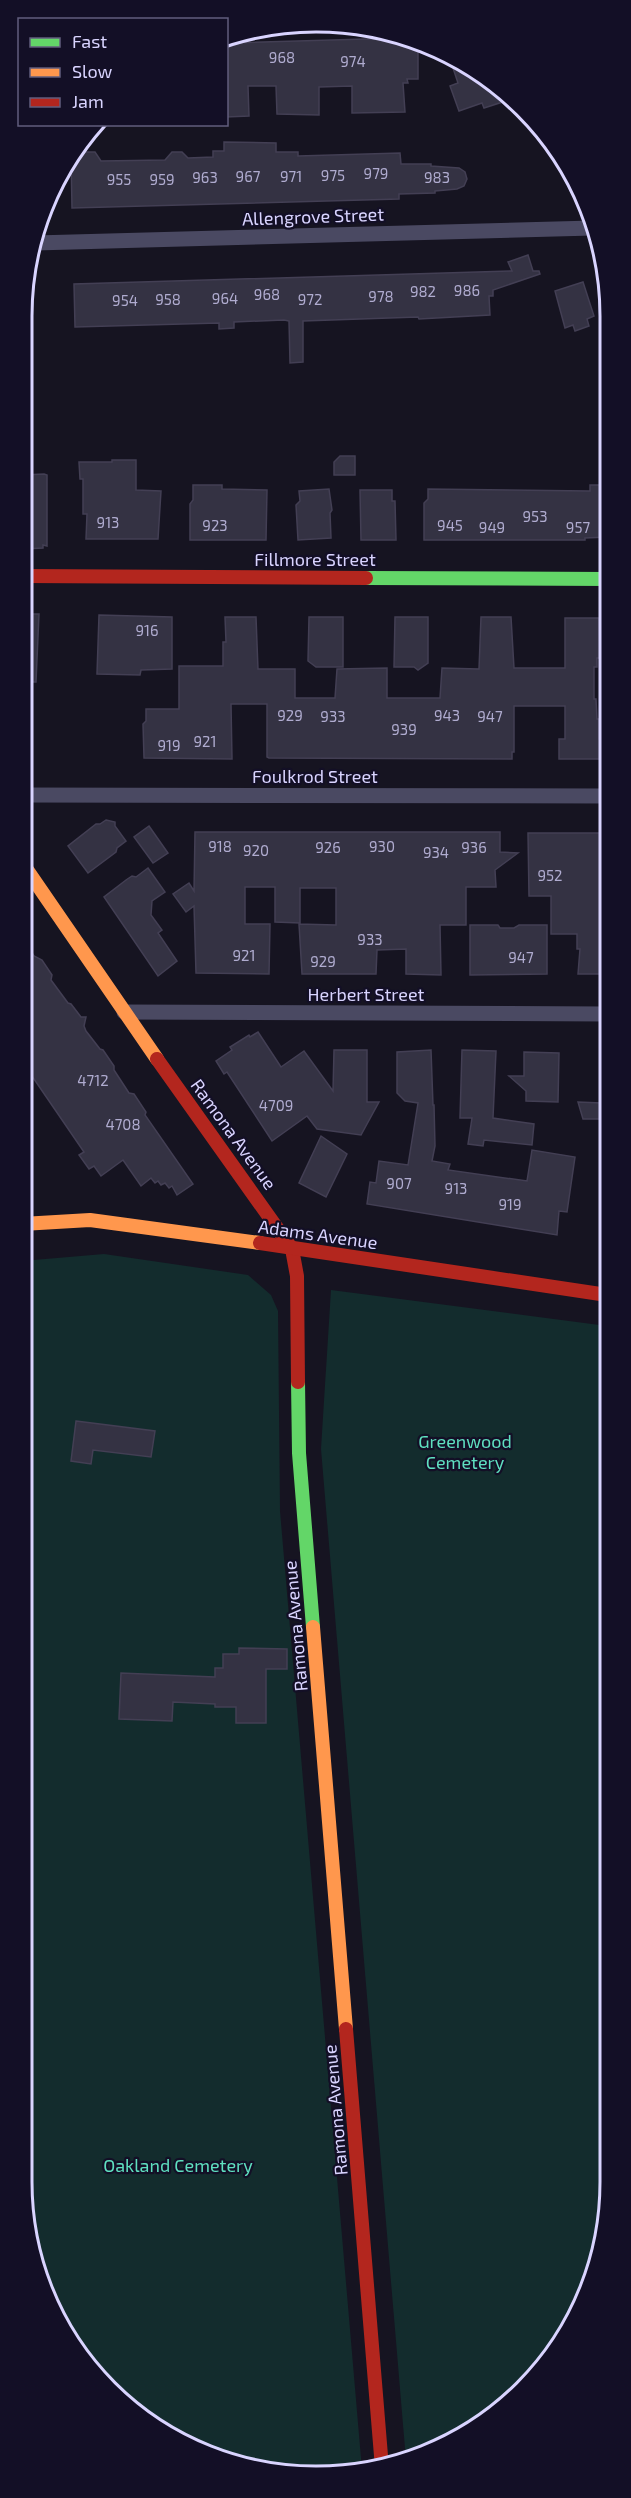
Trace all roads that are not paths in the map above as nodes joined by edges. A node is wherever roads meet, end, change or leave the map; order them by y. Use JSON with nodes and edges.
{"nodes":[{"id":1,"x":585,"y":228,"type":"edge"},
{"id":2,"x":41,"y":243,"type":"edge"},
{"id":3,"x":32,"y":576,"type":"edge"},
{"id":4,"x":600,"y":579,"type":"edge"},
{"id":5,"x":32,"y":795,"type":"edge"},
{"id":6,"x":600,"y":796,"type":"edge"},
{"id":7,"x":32,"y":877,"type":"edge"},
{"id":8,"x":124,"y":1012,"type":"junction"},
{"id":9,"x":600,"y":1014,"type":"edge"},
{"id":10,"x":32,"y":1223,"type":"edge"},
{"id":11,"x":292,"y":1249,"type":"junction"},
{"id":12,"x":600,"y":1292,"type":"edge"},
{"id":13,"x":381,"y":2459,"type":"edge"}],
"edges":[{"from":1,"to":2,"type":"street","name":"Allengrove Street"},
{"from":3,"to":4,"type":"street","name":"Fillmore Street"},
{"from":5,"to":6,"type":"street","name":"Foulkrod Street"},
{"from":7,"to":8,"type":"street","name":"Ramona Avenue"},
{"from":8,"to":9,"type":"street","name":"Herbert Street"},
{"from":8,"to":11,"type":"street","name":"Ramona Avenue"},
{"from":10,"to":11,"type":"street","name":"Adams Avenue"},
{"from":11,"to":12,"type":"street","name":"Adams Avenue"},
{"from":11,"to":13,"type":"street","name":"Ramona Avenue"}]}
